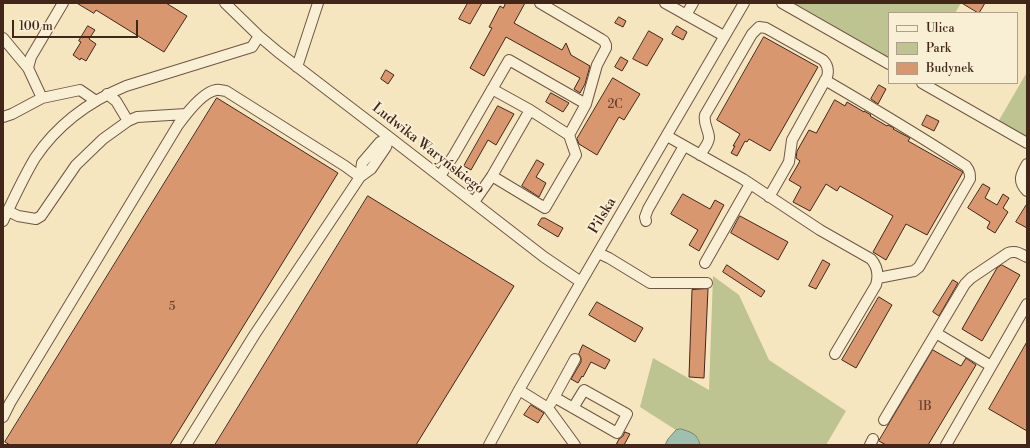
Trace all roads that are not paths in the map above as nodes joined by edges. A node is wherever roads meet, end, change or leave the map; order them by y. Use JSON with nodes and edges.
{"nodes":[{"id":1,"x":63,"y":3,"type":"edge"},
{"id":2,"x":225,"y":3,"type":"edge"},
{"id":3,"x":318,"y":3,"type":"edge"},
{"id":4,"x":540,"y":3,"type":"edge"},
{"id":5,"x":665,"y":3,"type":"edge"},
{"id":6,"x":693,"y":3,"type":"edge"},
{"id":7,"x":744,"y":3,"type":"edge"},
{"id":8,"x":782,"y":3,"type":"edge"},
{"id":9,"x":686,"y":15,"type":"junction"},
{"id":10,"x":259,"y":36,"type":"junction"},
{"id":11,"x":724,"y":36,"type":"junction"},
{"id":12,"x":3,"y":38,"type":"edge"},
{"id":13,"x":888,"y":63,"type":"edge"},
{"id":14,"x":297,"y":67,"type":"junction"},
{"id":15,"x":28,"y":68,"type":"junction"},
{"id":16,"x":825,"y":80,"type":"junction"},
{"id":17,"x":924,"y":84,"type":"edge"},
{"id":18,"x":492,"y":89,"type":"junction"},
{"id":19,"x":107,"y":94,"type":"junction"},
{"id":20,"x":42,"y":98,"type":"junction"},
{"id":21,"x":96,"y":101,"type":"junction"},
{"id":22,"x":586,"y":104,"type":"junction"},
{"id":23,"x":530,"y":110,"type":"junction"},
{"id":24,"x":186,"y":114,"type":"junction"},
{"id":25,"x":3,"y":117,"type":"edge"},
{"id":26,"x":128,"y":121,"type":"junction"},
{"id":27,"x":569,"y":135,"type":"junction"},
{"id":28,"x":389,"y":136,"type":"junction"},
{"id":29,"x":667,"y":136,"type":"junction"},
{"id":30,"x":1027,"y":143,"type":"edge"},
{"id":31,"x":684,"y":146,"type":"junction"},
{"id":32,"x":700,"y":155,"type":"junction"},
{"id":33,"x":1027,"y":164,"type":"edge"},
{"id":34,"x":440,"y":176,"type":"junction"},
{"id":35,"x":492,"y":176,"type":"junction"},
{"id":36,"x":360,"y":177,"type":"junction"},
{"id":37,"x":750,"y":184,"type":"junction"},
{"id":38,"x":1027,"y":190,"type":"edge"},
{"id":39,"x":769,"y":197,"type":"junction"},
{"id":40,"x":474,"y":202,"type":"junction"},
{"id":41,"x":8,"y":211,"type":"junction"},
{"id":42,"x":3,"y":221,"type":"edge"},
{"id":43,"x":646,"y":221,"type":"dead end"},
{"id":44,"x":598,"y":253,"type":"junction"},
{"id":45,"x":1027,"y":257,"type":"edge"},
{"id":46,"x":705,"y":263,"type":"dead end"},
{"id":47,"x":878,"y":278,"type":"junction"},
{"id":48,"x":581,"y":282,"type":"junction"},
{"id":49,"x":707,"y":283,"type":"dead end"},
{"id":50,"x":1027,"y":304,"type":"edge"},
{"id":51,"x":936,"y":333,"type":"junction"},
{"id":52,"x":835,"y":354,"type":"dead end"},
{"id":53,"x":575,"y":360,"type":"dead end"},
{"id":54,"x":991,"y":366,"type":"junction"},
{"id":55,"x":519,"y":390,"type":"junction"},
{"id":56,"x":554,"y":397,"type":"junction"},
{"id":57,"x":548,"y":408,"type":"junction"},
{"id":58,"x":574,"y":408,"type":"junction"},
{"id":59,"x":3,"y":417,"type":"edge"},
{"id":60,"x":884,"y":420,"type":"dead end"},
{"id":61,"x":186,"y":445,"type":"edge"},
{"id":62,"x":489,"y":445,"type":"edge"},
{"id":63,"x":575,"y":445,"type":"edge"},
{"id":64,"x":946,"y":445,"type":"edge"}],
"edges":[{"from":1,"to":15,"type":"street"},
{"from":2,"to":10,"type":"street","name":"Ludwika Waryńskiego"},
{"from":3,"to":14,"type":"street"},
{"from":4,"to":22,"type":"street"},
{"from":5,"to":9,"type":"street"},
{"from":6,"to":9,"type":"street"},
{"from":7,"to":11,"type":"street","name":"Pilska"},
{"from":8,"to":13,"type":"street"},
{"from":9,"to":11,"type":"street"},
{"from":10,"to":14,"type":"street","name":"Ludwika Waryńskiego"},
{"from":10,"to":19,"type":"street"},
{"from":11,"to":29,"type":"street","name":"Pilska"},
{"from":12,"to":15,"type":"street"},
{"from":14,"to":28,"type":"street","name":"Ludwika Waryńskiego"},
{"from":15,"to":20,"type":"street"},
{"from":16,"to":32,"type":"street"},
{"from":16,"to":39,"type":"street"},
{"from":16,"to":47,"type":"street"},
{"from":17,"to":30,"type":"street"},
{"from":18,"to":22,"type":"street"},
{"from":18,"to":23,"type":"street"},
{"from":18,"to":34,"type":"street"},
{"from":19,"to":21,"type":"street"},
{"from":19,"to":26,"type":"street"},
{"from":20,"to":21,"type":"street"},
{"from":20,"to":25,"type":"street"},
{"from":21,"to":41,"type":"street"},
{"from":22,"to":27,"type":"street"},
{"from":23,"to":27,"type":"street"},
{"from":23,"to":35,"type":"street"},
{"from":24,"to":26,"type":"street"},
{"from":24,"to":36,"type":"street"},
{"from":24,"to":59,"type":"street"},
{"from":26,"to":41,"type":"street"},
{"from":27,"to":35,"type":"street"},
{"from":28,"to":34,"type":"street","name":"Ludwika Waryńskiego"},
{"from":28,"to":36,"type":"street"},
{"from":29,"to":31,"type":"street"},
{"from":29,"to":44,"type":"street","name":"Pilska"},
{"from":31,"to":32,"type":"street"},
{"from":31,"to":43,"type":"street"},
{"from":32,"to":37,"type":"street"},
{"from":33,"to":38,"type":"street"},
{"from":34,"to":40,"type":"street","name":"Ludwika Waryńskiego"},
{"from":35,"to":40,"type":"street"},
{"from":36,"to":61,"type":"street"},
{"from":37,"to":39,"type":"street"},
{"from":37,"to":46,"type":"street"},
{"from":39,"to":47,"type":"street"},
{"from":40,"to":48,"type":"street","name":"Ludwika Waryńskiego"},
{"from":41,"to":42,"type":"street"},
{"from":44,"to":48,"type":"street","name":"Pilska"},
{"from":44,"to":49,"type":"street"},
{"from":45,"to":51,"type":"street"},
{"from":47,"to":52,"type":"street"},
{"from":48,"to":55,"type":"street","name":"Pilska"},
{"from":50,"to":54,"type":"street"},
{"from":51,"to":54,"type":"street"},
{"from":51,"to":60,"type":"street"},
{"from":53,"to":56,"type":"street"},
{"from":54,"to":64,"type":"street"},
{"from":55,"to":57,"type":"street"},
{"from":55,"to":62,"type":"street","name":"Pilska"},
{"from":56,"to":57,"type":"street"},
{"from":56,"to":58,"type":"street"},
{"from":57,"to":63,"type":"street"},
{"from":58,"to":58,"type":"street"}]}
